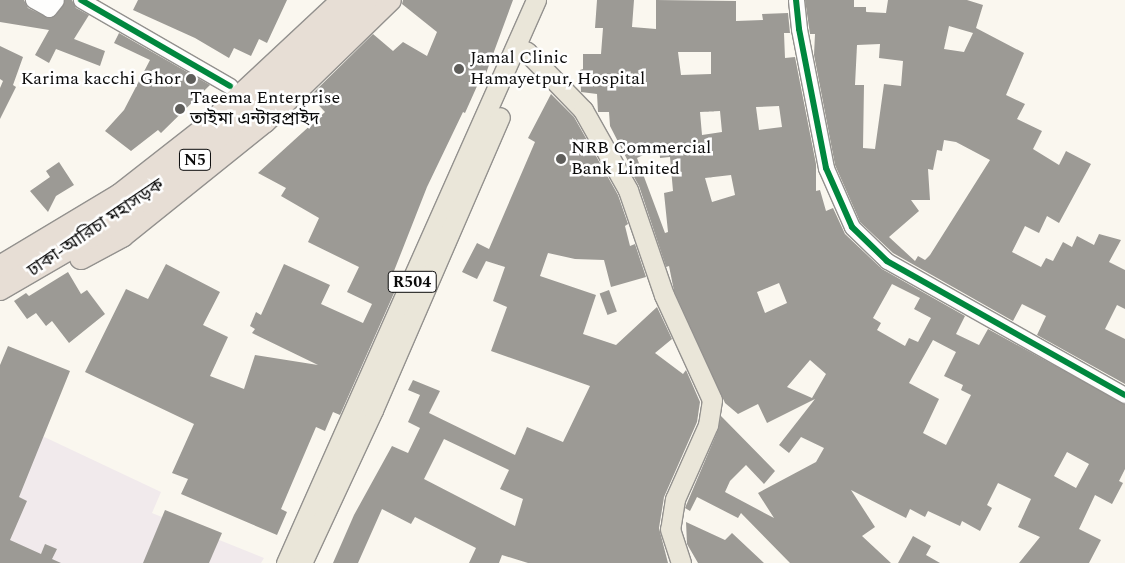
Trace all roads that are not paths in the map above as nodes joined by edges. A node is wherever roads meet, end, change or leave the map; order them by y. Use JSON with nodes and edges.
{"nodes":[{"id":1,"x":33,"y":0,"type":"edge"},
{"id":2,"x":56,"y":0,"type":"edge"},
{"id":3,"x":81,"y":0,"type":"edge"},
{"id":4,"x":322,"y":0,"type":"edge"},
{"id":5,"x":343,"y":0,"type":"edge"},
{"id":6,"x":366,"y":0,"type":"edge"},
{"id":7,"x":390,"y":0,"type":"edge"},
{"id":8,"x":536,"y":0,"type":"edge"},
{"id":9,"x":548,"y":0,"type":"edge"},
{"id":10,"x":796,"y":0,"type":"edge"},
{"id":11,"x":522,"y":50,"type":"junction"},
{"id":12,"x":230,"y":86,"type":"junction"},
{"id":13,"x":34,"y":260,"type":"junction"},
{"id":14,"x":0,"y":267,"type":"edge"},
{"id":15,"x":0,"y":289,"type":"edge"},
{"id":16,"x":1125,"y":395,"type":"edge"},
{"id":17,"x":286,"y":563,"type":"edge"},
{"id":18,"x":302,"y":563,"type":"edge"},
{"id":19,"x":681,"y":563,"type":"edge"}],
"edges":[{"from":1,"to":2,"type":"street"},
{"from":3,"to":12,"type":"street"},
{"from":4,"to":12,"type":"highway"},
{"from":5,"to":13,"type":"highway","name":"ঢাকা-আরিচা মহাসড়ক","number":"N5"},
{"from":6,"to":13,"type":"highway","name":"ঢাকা-আরিচা মহাসড়ক","number":"N5"},
{"from":7,"to":13,"type":"highway"},
{"from":8,"to":11,"type":"main road","number":"R504"},
{"from":9,"to":11,"type":"main road","number":"R504"},
{"from":10,"to":16,"type":"street"},
{"from":11,"to":17,"type":"main road","number":"R504"},
{"from":11,"to":18,"type":"main road","number":"R504"},
{"from":11,"to":19,"type":"main road"},
{"from":12,"to":13,"type":"highway"},
{"from":13,"to":14,"type":"highway","number":"N5"},
{"from":13,"to":15,"type":"highway","name":"ঢাকা-আরিচা মহাসড়ক","number":"N5"}]}
